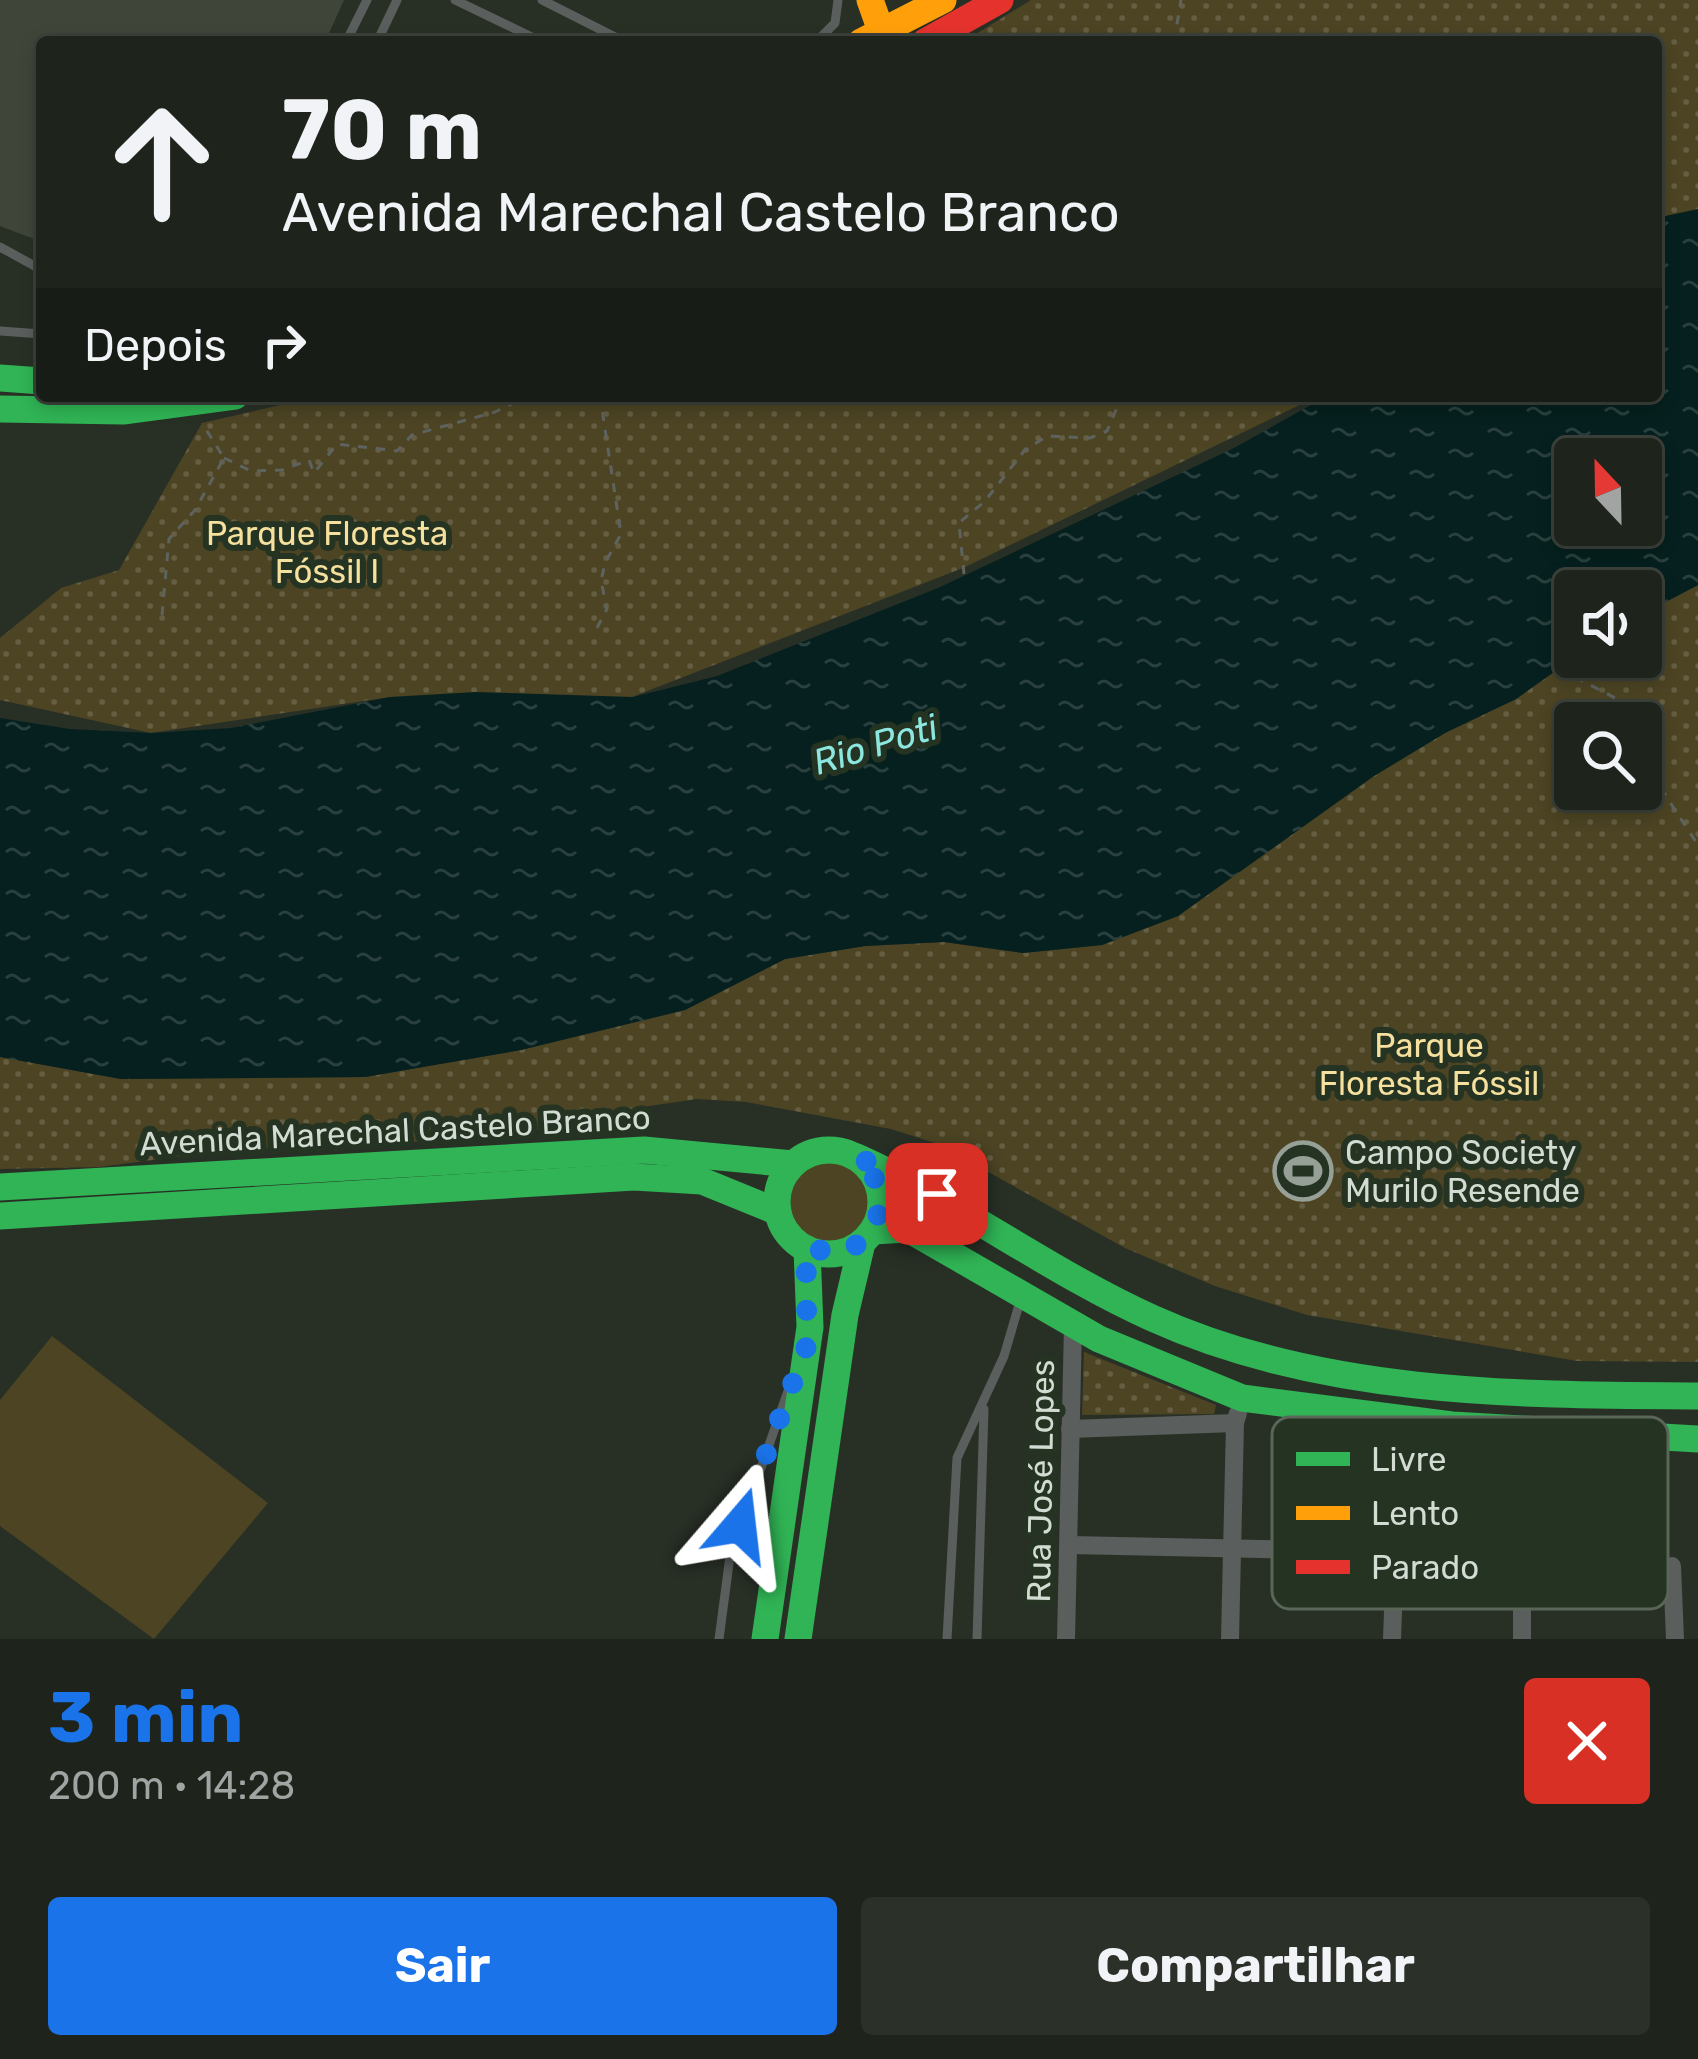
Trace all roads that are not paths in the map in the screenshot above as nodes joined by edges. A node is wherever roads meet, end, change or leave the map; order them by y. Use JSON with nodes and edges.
{"nodes":[{"id":1,"x":367,"y":0,"type":"edge"},
{"id":2,"x":397,"y":0,"type":"edge"},
{"id":3,"x":455,"y":0,"type":"edge"},
{"id":4,"x":542,"y":0,"type":"edge"},
{"id":5,"x":838,"y":0,"type":"edge"},
{"id":6,"x":871,"y":0,"type":"edge"},
{"id":7,"x":943,"y":0,"type":"edge"},
{"id":8,"x":1000,"y":0,"type":"edge"},
{"id":9,"x":349,"y":36,"type":"edge"},
{"id":10,"x":380,"y":36,"type":"edge"},
{"id":11,"x":530,"y":36,"type":"edge"},
{"id":12,"x":613,"y":36,"type":"edge"},
{"id":13,"x":822,"y":36,"type":"edge"},
{"id":14,"x":875,"y":36,"type":"edge"},
{"id":15,"x":880,"y":36,"type":"edge"},
{"id":16,"x":937,"y":36,"type":"edge"},
{"id":17,"x":0,"y":247,"type":"edge"},
{"id":18,"x":36,"y":267,"type":"edge"},
{"id":19,"x":0,"y":331,"type":"edge"},
{"id":20,"x":36,"y":334,"type":"edge"},
{"id":21,"x":0,"y":378,"type":"edge"},
{"id":22,"x":36,"y":381,"type":"edge"},
{"id":23,"x":196,"y":402,"type":"edge"},
{"id":24,"x":0,"y":409,"type":"edge"},
{"id":25,"x":857,"y":1157,"type":"junction"},
{"id":26,"x":793,"y":1164,"type":"junction"},
{"id":27,"x":498,"y":1170,"type":"junction"},
{"id":28,"x":0,"y":1186,"type":"edge"},
{"id":29,"x":227,"y":1189,"type":"junction"},
{"id":30,"x":778,"y":1212,"type":"junction"},
{"id":31,"x":0,"y":1216,"type":"edge"},
{"id":32,"x":868,"y":1237,"type":"junction"},
{"id":33,"x":806,"y":1249,"type":"junction"},
{"id":34,"x":1022,"y":1298,"type":"junction"},
{"id":35,"x":1073,"y":1325,"type":"junction"},
{"id":36,"x":807,"y":1345,"type":"junction"},
{"id":37,"x":1454,"y":1387,"type":"junction"},
{"id":38,"x":1698,"y":1396,"type":"edge"},
{"id":39,"x":984,"y":1403,"type":"junction"},
{"id":40,"x":1238,"y":1410,"type":"junction"},
{"id":41,"x":1351,"y":1417,"type":"edge"},
{"id":42,"x":1452,"y":1417,"type":"edge"},
{"id":43,"x":1070,"y":1430,"type":"junction"},
{"id":44,"x":1668,"y":1438,"type":"edge"},
{"id":45,"x":1698,"y":1439,"type":"edge"},
{"id":46,"x":1071,"y":1545,"type":"junction"},
{"id":47,"x":1234,"y":1550,"type":"junction"},
{"id":48,"x":1272,"y":1550,"type":"edge"},
{"id":49,"x":1672,"y":1566,"type":"dead end"},
{"id":50,"x":1392,"y":1609,"type":"edge"},
{"id":51,"x":948,"y":1635,"type":"edge"},
{"id":52,"x":977,"y":1635,"type":"edge"},
{"id":53,"x":718,"y":1639,"type":"edge"},
{"id":54,"x":765,"y":1639,"type":"edge"},
{"id":55,"x":798,"y":1639,"type":"edge"},
{"id":56,"x":1066,"y":1639,"type":"edge"},
{"id":57,"x":1082,"y":1639,"type":"edge"},
{"id":58,"x":1230,"y":1639,"type":"edge"},
{"id":59,"x":1392,"y":1639,"type":"edge"},
{"id":60,"x":1675,"y":1639,"type":"edge"}],
"edges":[{"from":1,"to":9,"type":"lane"},
{"from":2,"to":10,"type":"lane"},
{"from":3,"to":11,"type":"lane"},
{"from":4,"to":12,"type":"lane"},
{"from":5,"to":13,"type":"lane"},
{"from":6,"to":14,"type":"main road"},
{"from":7,"to":15,"type":"main road"},
{"from":8,"to":16,"type":"main road"},
{"from":17,"to":18,"type":"lane"},
{"from":19,"to":20,"type":"lane"},
{"from":21,"to":22,"type":"main road"},
{"from":23,"to":24,"type":"main road"},
{"from":25,"to":26,"type":"main road"},
{"from":25,"to":32,"type":"main road"},
{"from":25,"to":37,"type":"main road"},
{"from":26,"to":27,"type":"main road","name":"Avenida Marechal Castelo Branco"},
{"from":26,"to":30,"type":"main road"},
{"from":27,"to":29,"type":"main road","name":"Avenida Marechal Castelo Branco"},
{"from":27,"to":30,"type":"main road","name":"Avenida Marechal Castelo Branco"},
{"from":28,"to":29,"type":"main road","name":"Avenida Marechal Castelo Branco"},
{"from":29,"to":31,"type":"main road","name":"Avenida Marechal Castelo Branco"},
{"from":30,"to":33,"type":"main road"},
{"from":32,"to":33,"type":"main road"},
{"from":32,"to":34,"type":"main road"},
{"from":32,"to":55,"type":"main road"},
{"from":33,"to":36,"type":"main road"},
{"from":34,"to":35,"type":"main road"},
{"from":34,"to":39,"type":"lane"},
{"from":35,"to":40,"type":"main road"},
{"from":35,"to":43,"type":"street","name":"Rua José Lopes"},
{"from":36,"to":53,"type":"lane"},
{"from":36,"to":54,"type":"main road"},
{"from":37,"to":38,"type":"main road"},
{"from":37,"to":42,"type":"main road"},
{"from":39,"to":51,"type":"lane"},
{"from":39,"to":52,"type":"lane"},
{"from":40,"to":41,"type":"main road"},
{"from":40,"to":43,"type":"street"},
{"from":40,"to":47,"type":"street"},
{"from":43,"to":46,"type":"street","name":"Rua José Lopes"},
{"from":44,"to":45,"type":"main road"},
{"from":46,"to":47,"type":"street"},
{"from":46,"to":56,"type":"street","name":"Rua José Lopes"},
{"from":47,"to":48,"type":"street"},
{"from":47,"to":58,"type":"street"},
{"from":49,"to":60,"type":"street"},
{"from":50,"to":59,"type":"street"},
{"from":51,"to":52,"type":"lane"},
{"from":56,"to":57,"type":"street"}]}
